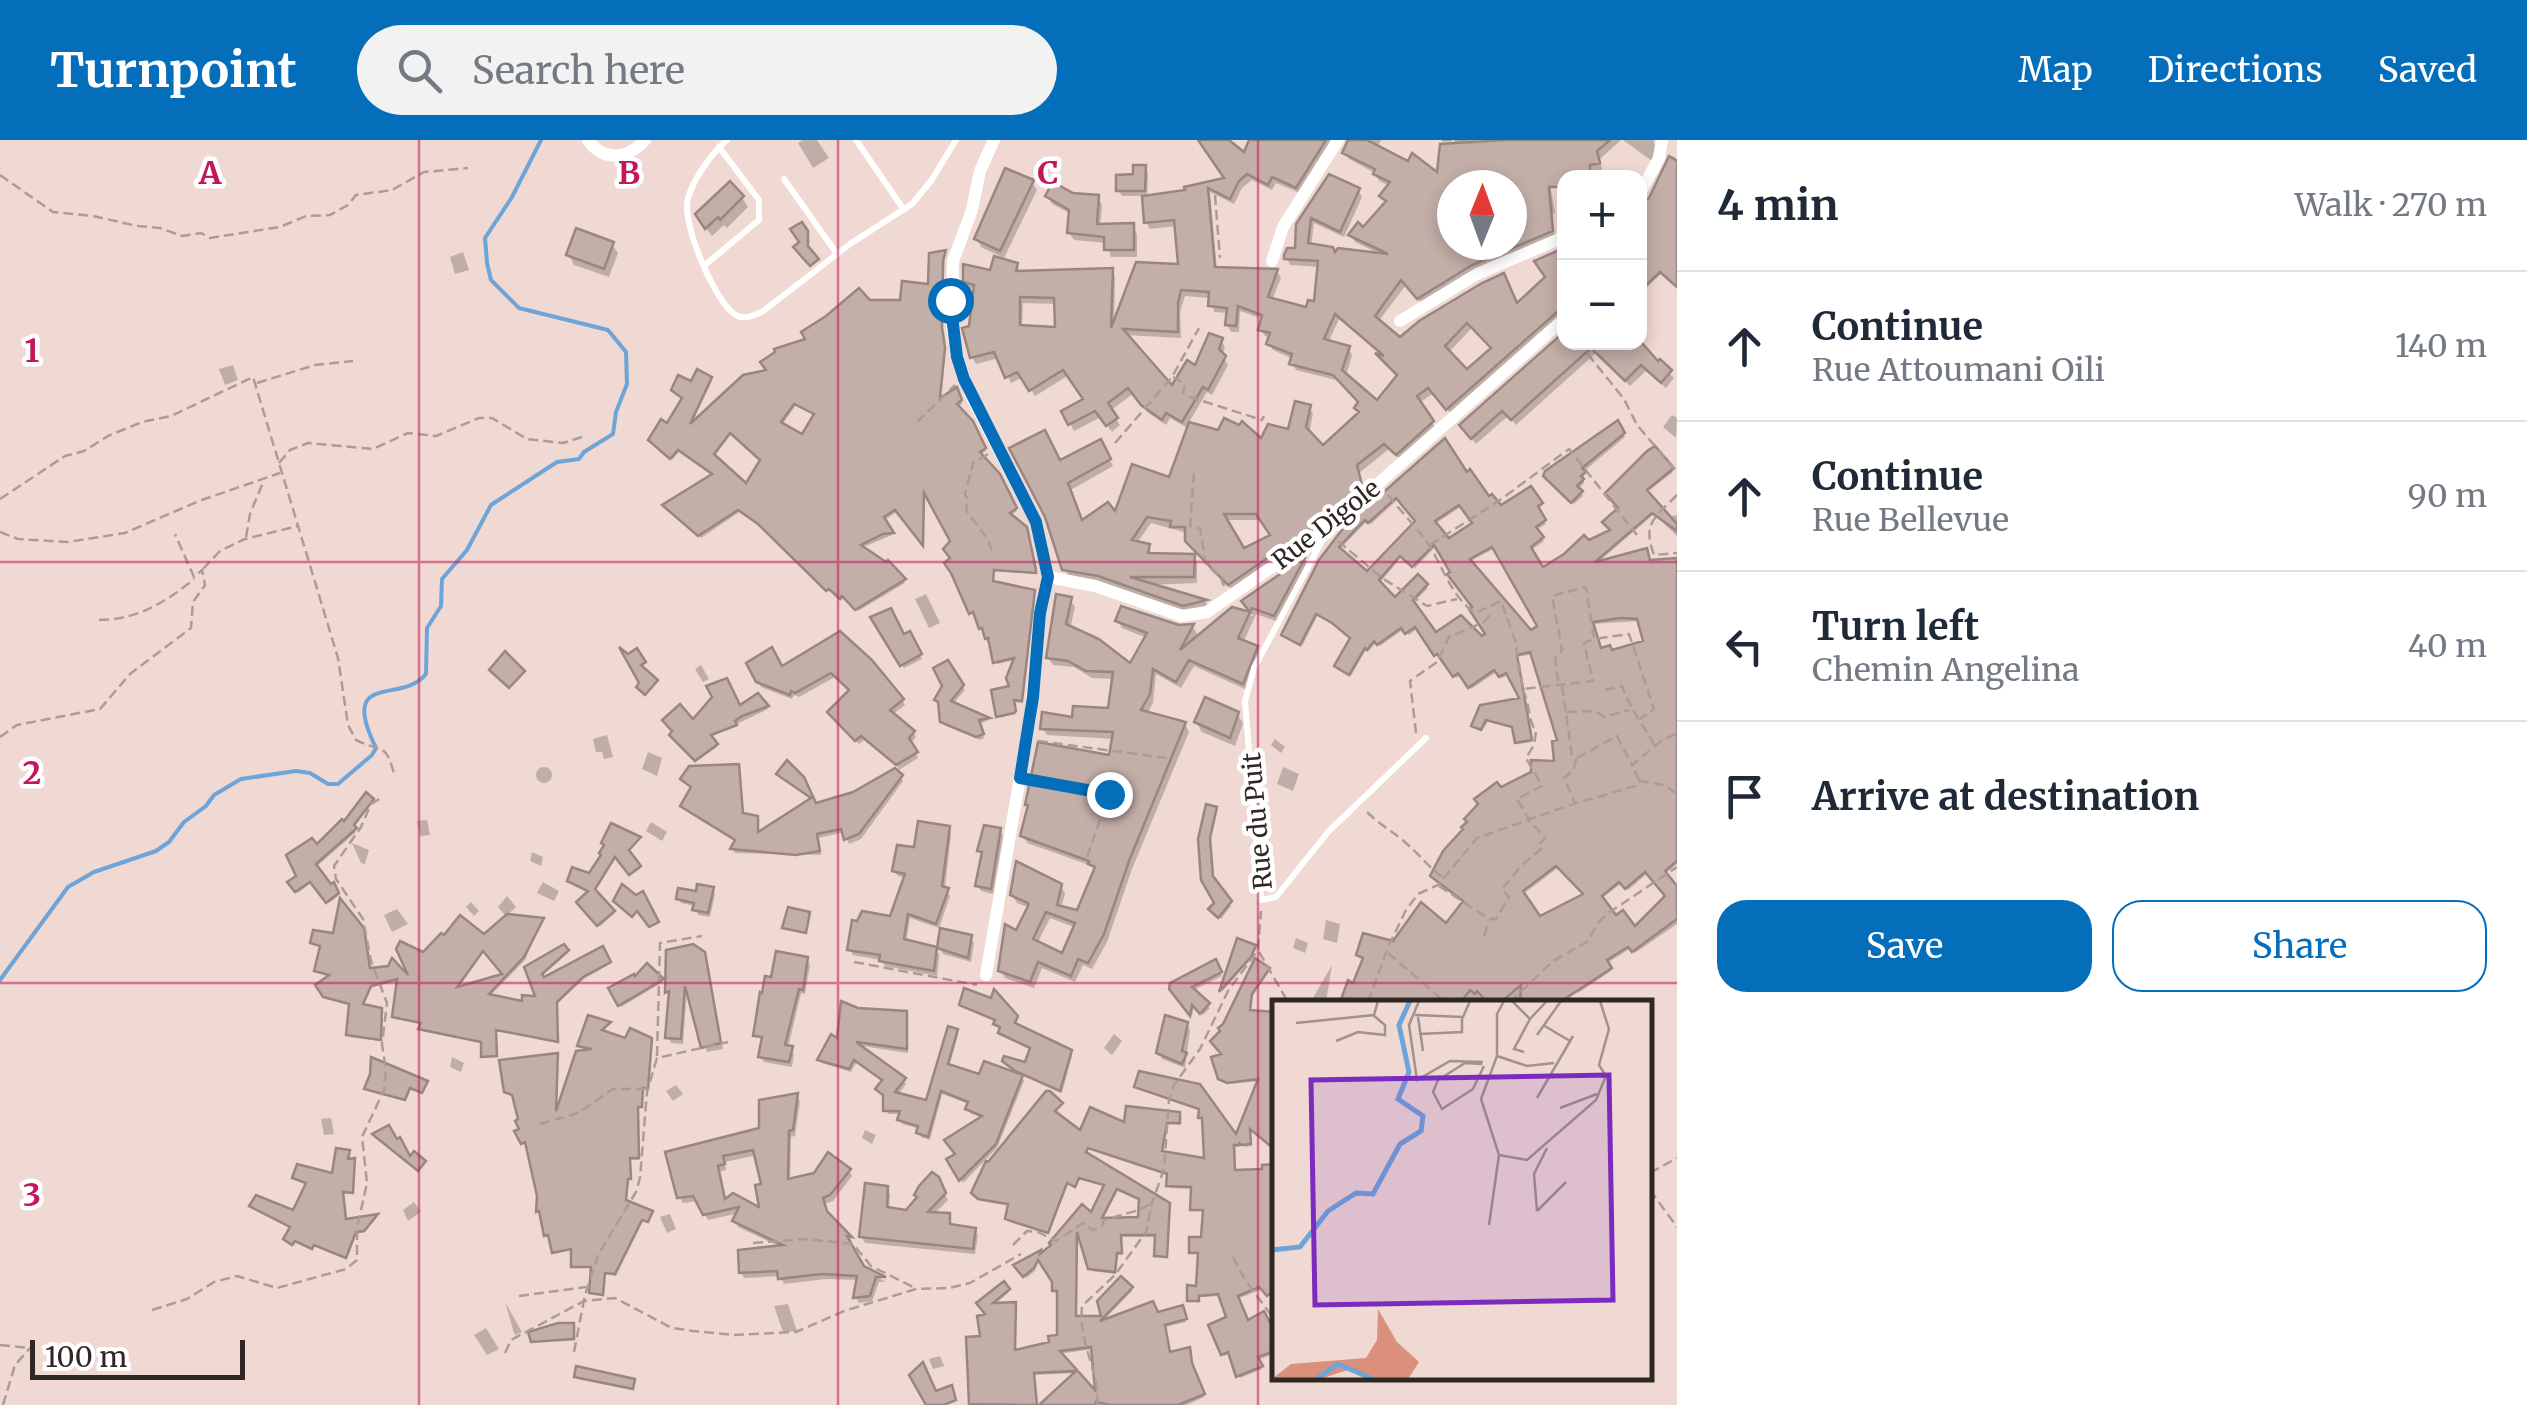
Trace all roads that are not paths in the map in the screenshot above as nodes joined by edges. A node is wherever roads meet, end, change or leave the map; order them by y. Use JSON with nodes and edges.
{"nodes":[{"id":1,"x":588,"y":140,"type":"edge"},
{"id":2,"x":645,"y":140,"type":"edge"},
{"id":3,"x":727,"y":140,"type":"edge"},
{"id":4,"x":856,"y":140,"type":"edge"},
{"id":5,"x":956,"y":140,"type":"edge"},
{"id":6,"x":994,"y":140,"type":"edge"},
{"id":7,"x":1338,"y":140,"type":"edge"},
{"id":8,"x":1662,"y":140,"type":"edge"},
{"id":9,"x":719,"y":147,"type":"junction"},
{"id":10,"x":784,"y":179,"type":"dead end"},
{"id":11,"x":1647,"y":180,"type":"edge"},
{"id":12,"x":904,"y":210,"type":"junction"},
{"id":13,"x":1557,"y":240,"type":"edge"},
{"id":14,"x":837,"y":254,"type":"junction"},
{"id":15,"x":1272,"y":261,"type":"dead end"},
{"id":16,"x":705,"y":266,"type":"junction"},
{"id":17,"x":1400,"y":320,"type":"dead end"},
{"id":18,"x":1557,"y":325,"type":"edge"},
{"id":19,"x":1327,"y":529,"type":"junction"},
{"id":20,"x":1048,"y":577,"type":"junction"},
{"id":21,"x":1426,"y":738,"type":"dead end"},
{"id":22,"x":985,"y":980,"type":"road end"}],
"edges":[{"from":1,"to":2,"type":"street"},
{"from":3,"to":9,"type":"lane"},
{"from":4,"to":12,"type":"lane"},
{"from":5,"to":12,"type":"lane"},
{"from":6,"to":20,"type":"street"},
{"from":7,"to":15,"type":"street"},
{"from":8,"to":11,"type":"street"},
{"from":9,"to":16,"type":"lane"},
{"from":9,"to":16,"type":"lane"},
{"from":10,"to":14,"type":"lane"},
{"from":12,"to":14,"type":"lane"},
{"from":13,"to":17,"type":"street"},
{"from":14,"to":16,"type":"lane"},
{"from":18,"to":19,"type":"street","name":"Rue Digole"},
{"from":19,"to":20,"type":"street","name":"Rue Digole"},
{"from":19,"to":21,"type":"lane","name":"Rue du Puit"},
{"from":20,"to":22,"type":"street"}]}
